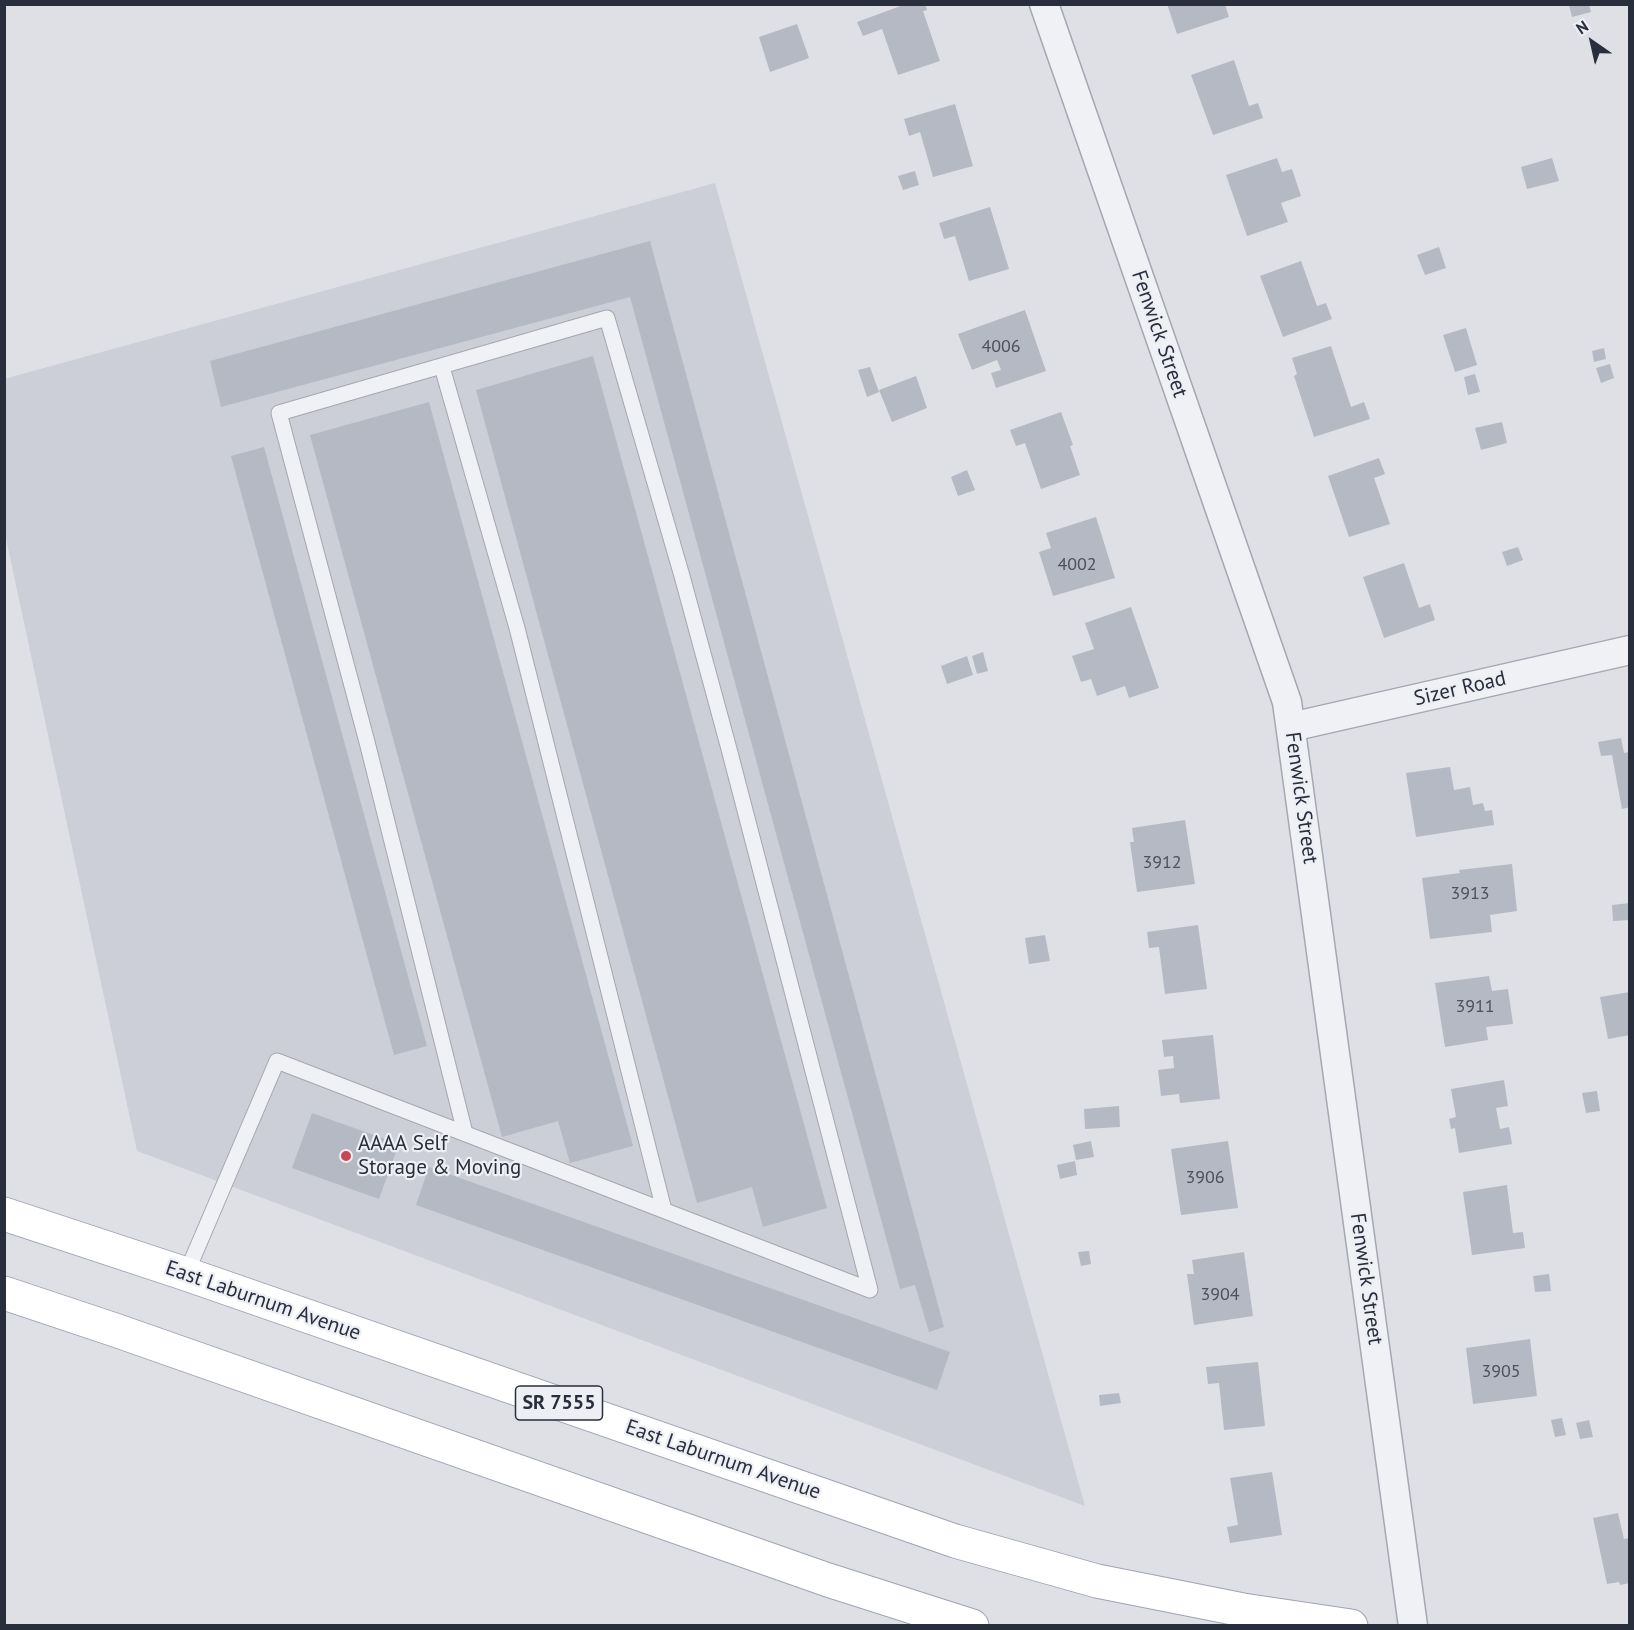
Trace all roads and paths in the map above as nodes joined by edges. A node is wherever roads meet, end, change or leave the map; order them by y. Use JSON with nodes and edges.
{"nodes":[{"id":1,"x":1044,"y":4,"type":"edge"},
{"id":2,"x":442,"y":367,"type":"junction"},
{"id":3,"x":1629,"y":650,"type":"edge"},
{"id":4,"x":1291,"y":727,"type":"junction"},
{"id":5,"x":465,"y":1134,"type":"junction"},
{"id":6,"x":664,"y":1210,"type":"junction"},
{"id":7,"x":4,"y":1214,"type":"edge"},
{"id":8,"x":186,"y":1274,"type":"junction"},
{"id":9,"x":4,"y":1293,"type":"edge"},
{"id":10,"x":972,"y":1626,"type":"edge"},
{"id":11,"x":1351,"y":1626,"type":"edge"},
{"id":12,"x":1413,"y":1626,"type":"edge"}],
"edges":[{"from":1,"to":4,"type":"street","name":"Fenwick Street"},
{"from":2,"to":5,"type":"lane"},
{"from":2,"to":6,"type":"lane"},
{"from":2,"to":6,"type":"lane"},
{"from":3,"to":4,"type":"street","name":"Sizer Road"},
{"from":4,"to":12,"type":"street","name":"Fenwick Street"},
{"from":5,"to":6,"type":"lane"},
{"from":5,"to":8,"type":"lane"},
{"from":7,"to":8,"type":"main road","name":"East Laburnum Avenue","number":"SR 7555"},
{"from":8,"to":11,"type":"main road","name":"East Laburnum Avenue","number":"SR 7555"},
{"from":9,"to":10,"type":"main road"}]}
